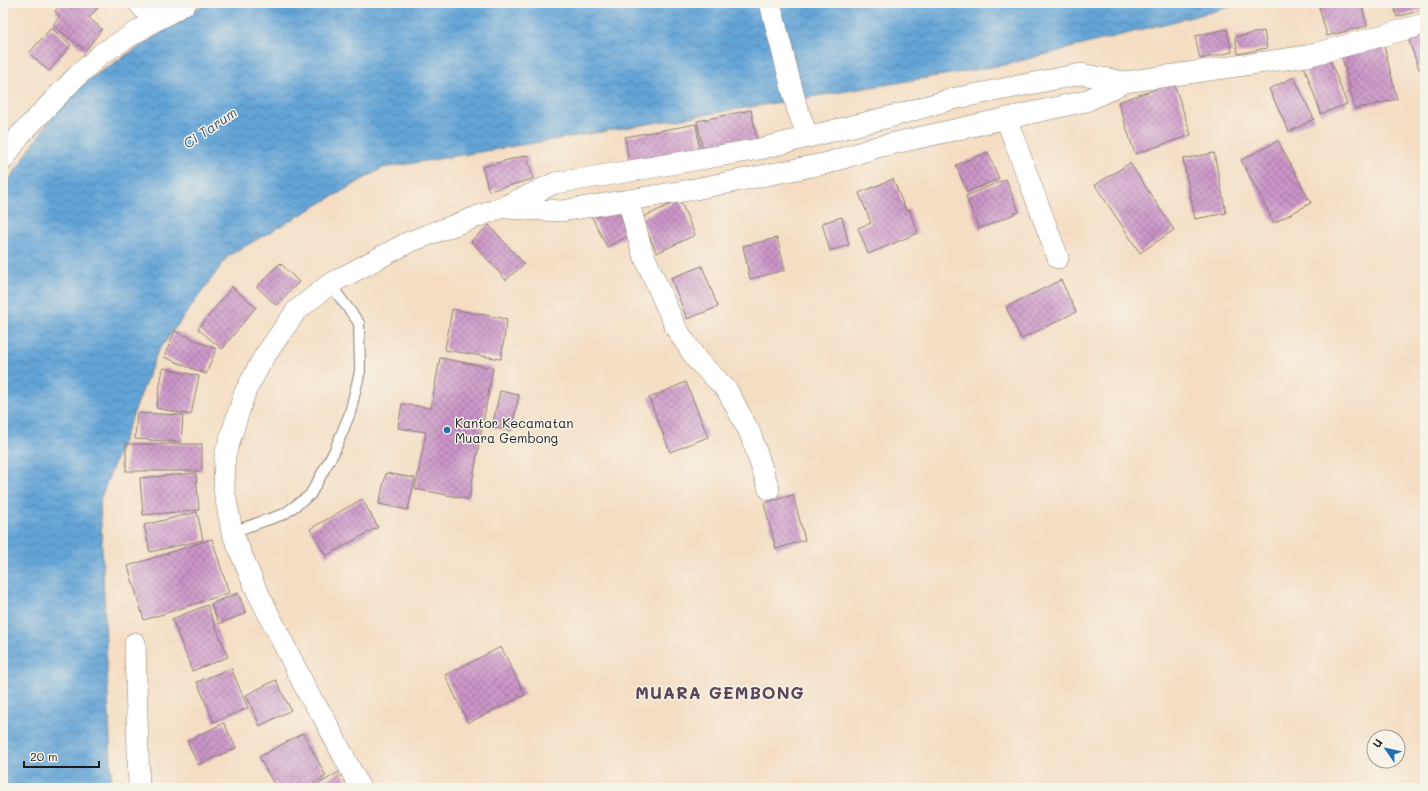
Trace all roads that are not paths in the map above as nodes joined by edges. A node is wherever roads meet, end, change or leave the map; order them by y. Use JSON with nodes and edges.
{"nodes":[{"id":1,"x":139,"y":3,"type":"edge"},
{"id":2,"x":186,"y":3,"type":"edge"},
{"id":3,"x":770,"y":3,"type":"edge"},
{"id":4,"x":154,"y":21,"type":"junction"},
{"id":5,"x":1425,"y":24,"type":"edge"},
{"id":6,"x":1125,"y":82,"type":"junction"},
{"id":7,"x":1006,"y":118,"type":"junction"},
{"id":8,"x":808,"y":137,"type":"junction"},
{"id":9,"x":3,"y":160,"type":"edge"},
{"id":10,"x":628,"y":200,"type":"junction"},
{"id":11,"x":503,"y":207,"type":"junction"},
{"id":12,"x":1058,"y":258,"type":"dead end"},
{"id":13,"x":330,"y":284,"type":"junction"},
{"id":14,"x":769,"y":489,"type":"dead end"},
{"id":15,"x":232,"y":532,"type":"junction"},
{"id":16,"x":135,"y":643,"type":"dead end"},
{"id":17,"x":139,"y":788,"type":"edge"},
{"id":18,"x":360,"y":788,"type":"edge"}],
"edges":[{"from":1,"to":4,"type":"street"},
{"from":2,"to":4,"type":"street"},
{"from":3,"to":8,"type":"street"},
{"from":4,"to":9,"type":"street"},
{"from":5,"to":6,"type":"street"},
{"from":6,"to":7,"type":"street"},
{"from":6,"to":8,"type":"street"},
{"from":7,"to":10,"type":"street"},
{"from":7,"to":12,"type":"street"},
{"from":8,"to":11,"type":"street"},
{"from":10,"to":11,"type":"street"},
{"from":10,"to":14,"type":"street"},
{"from":11,"to":13,"type":"street"},
{"from":13,"to":15,"type":"street"},
{"from":13,"to":15,"type":"lane"},
{"from":15,"to":18,"type":"street"},
{"from":16,"to":17,"type":"street"}]}
